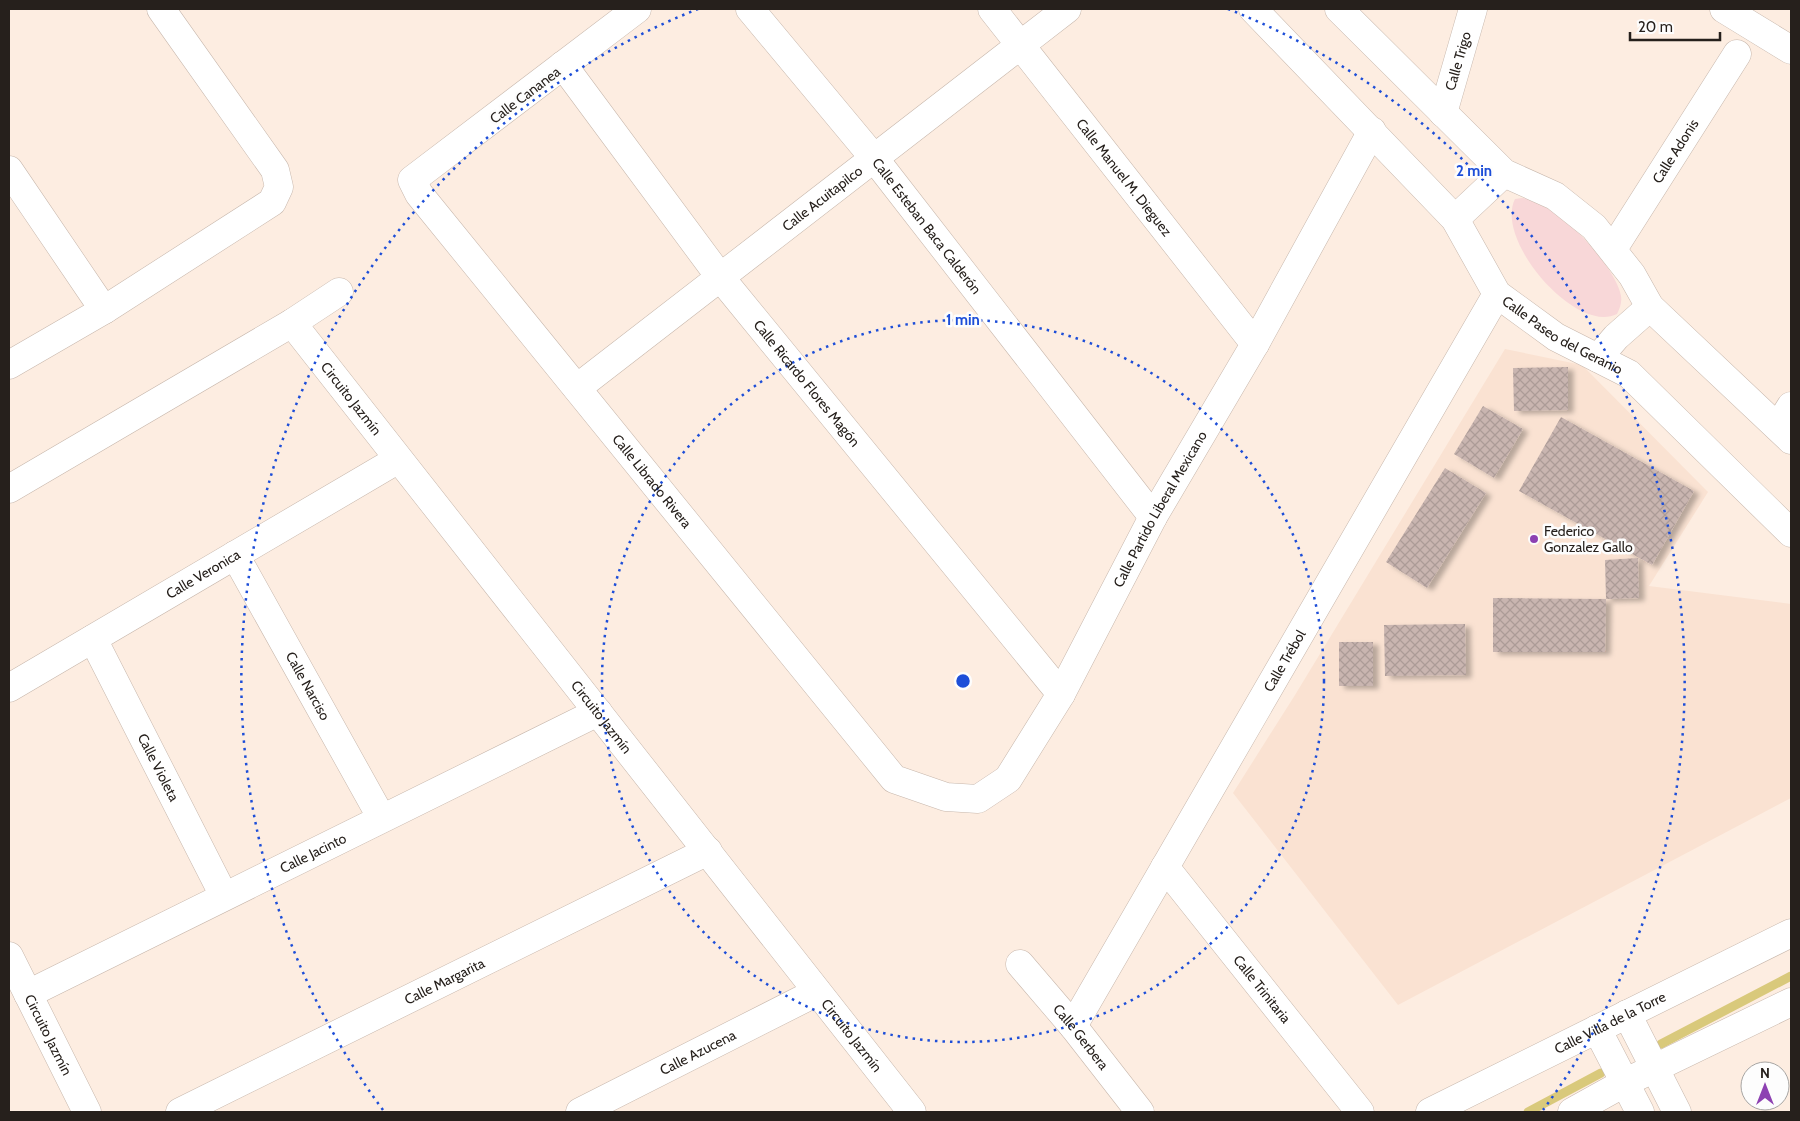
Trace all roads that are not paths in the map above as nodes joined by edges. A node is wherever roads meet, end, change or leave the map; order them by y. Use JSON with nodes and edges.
{"nodes":[{"id":1,"x":161,"y":9,"type":"edge"},
{"id":2,"x":637,"y":9,"type":"edge"},
{"id":3,"x":750,"y":9,"type":"edge"},
{"id":4,"x":992,"y":9,"type":"edge"},
{"id":5,"x":1066,"y":9,"type":"edge"},
{"id":6,"x":1253,"y":9,"type":"edge"},
{"id":7,"x":1339,"y":9,"type":"edge"},
{"id":8,"x":1473,"y":9,"type":"edge"},
{"id":9,"x":1724,"y":9,"type":"edge"},
{"id":10,"x":1020,"y":45,"type":"junction"},
{"id":11,"x":1791,"y":50,"type":"edge"},
{"id":12,"x":1737,"y":54,"type":"dead end"},
{"id":13,"x":563,"y":66,"type":"junction"},
{"id":14,"x":1443,"y":113,"type":"junction"},
{"id":15,"x":1372,"y":132,"type":"junction"},
{"id":16,"x":874,"y":158,"type":"junction"},
{"id":17,"x":9,"y":170,"type":"edge"},
{"id":18,"x":1504,"y":174,"type":"junction"},
{"id":19,"x":412,"y":180,"type":"joint"},
{"id":20,"x":1455,"y":220,"type":"junction"},
{"id":21,"x":1613,"y":249,"type":"junction"},
{"id":22,"x":720,"y":278,"type":"junction"},
{"id":23,"x":339,"y":292,"type":"dead end"},
{"id":24,"x":1497,"y":294,"type":"junction"},
{"id":25,"x":1650,"y":307,"type":"junction"},
{"id":26,"x":104,"y":310,"type":"junction"},
{"id":27,"x":292,"y":323,"type":"junction"},
{"id":28,"x":1255,"y":344,"type":"junction"},
{"id":29,"x":1598,"y":358,"type":"junction"},
{"id":30,"x":9,"y":365,"type":"edge"},
{"id":31,"x":577,"y":388,"type":"junction"},
{"id":32,"x":1787,"y":424,"type":"edge"},
{"id":33,"x":397,"y":460,"type":"junction"},
{"id":34,"x":9,"y":490,"type":"edge"},
{"id":35,"x":1153,"y":518,"type":"junction"},
{"id":36,"x":1791,"y":533,"type":"edge"},
{"id":37,"x":235,"y":556,"type":"junction"},
{"id":38,"x":93,"y":639,"type":"junction"},
{"id":39,"x":9,"y":688,"type":"edge"},
{"id":40,"x":1061,"y":694,"type":"junction"},
{"id":41,"x":598,"y":712,"type":"junction"},
{"id":42,"x":894,"y":779,"type":"joint"},
{"id":43,"x":381,"y":818,"type":"junction"},
{"id":44,"x":708,"y":851,"type":"junction"},
{"id":45,"x":1165,"y":867,"type":"junction"},
{"id":46,"x":224,"y":896,"type":"junction"},
{"id":47,"x":1791,"y":933,"type":"edge"},
{"id":48,"x":9,"y":956,"type":"edge"},
{"id":49,"x":1020,"y":964,"type":"dead end"},
{"id":50,"x":816,"y":992,"type":"junction"},
{"id":51,"x":28,"y":994,"type":"junction"},
{"id":52,"x":1791,"y":1002,"type":"edge"},
{"id":53,"x":1627,"y":1014,"type":"junction"},
{"id":54,"x":1072,"y":1026,"type":"junction"},
{"id":55,"x":1597,"y":1029,"type":"junction"},
{"id":56,"x":1655,"y":1068,"type":"junction"},
{"id":57,"x":1626,"y":1082,"type":"junction"},
{"id":58,"x":87,"y":1112,"type":"edge"},
{"id":59,"x":180,"y":1112,"type":"edge"},
{"id":60,"x":580,"y":1112,"type":"edge"},
{"id":61,"x":912,"y":1112,"type":"edge"},
{"id":62,"x":1140,"y":1112,"type":"edge"},
{"id":63,"x":1360,"y":1112,"type":"edge"},
{"id":64,"x":1430,"y":1112,"type":"edge"},
{"id":65,"x":1572,"y":1112,"type":"edge"},
{"id":66,"x":1640,"y":1112,"type":"edge"},
{"id":67,"x":1677,"y":1112,"type":"edge"}],
"edges":[{"from":1,"to":26,"type":"street"},
{"from":2,"to":13,"type":"street","name":"Calle Cananea"},
{"from":3,"to":16,"type":"street","name":"Calle Esteban Baca Calderón"},
{"from":4,"to":10,"type":"street","name":"Calle Manuel M. Dieguez"},
{"from":5,"to":10,"type":"street","name":"Calle Acuitapilco"},
{"from":6,"to":15,"type":"street","name":"Calle Paseo del Geranio"},
{"from":7,"to":14,"type":"street"},
{"from":8,"to":14,"type":"street","name":"Calle Trigo"},
{"from":9,"to":11,"type":"street"},
{"from":10,"to":16,"type":"street","name":"Calle Acuitapilco"},
{"from":10,"to":28,"type":"street","name":"Calle Manuel M. Dieguez"},
{"from":12,"to":21,"type":"street","name":"Calle Adonis"},
{"from":13,"to":19,"type":"street","name":"Calle Cananea"},
{"from":13,"to":22,"type":"street","name":"Calle Ricardo Flores Magón"},
{"from":14,"to":18,"type":"street"},
{"from":15,"to":20,"type":"street","name":"Calle Paseo del Geranio"},
{"from":15,"to":28,"type":"street","name":"Calle Partido Liberal Mexicano"},
{"from":16,"to":22,"type":"street","name":"Calle Acuitapilco"},
{"from":16,"to":35,"type":"street","name":"Calle Esteban Baca Calderón"},
{"from":17,"to":26,"type":"street"},
{"from":18,"to":20,"type":"street"},
{"from":18,"to":21,"type":"street"},
{"from":19,"to":31,"type":"street","name":"Calle Librado Rivera"},
{"from":20,"to":24,"type":"street","name":"Calle Paseo del Geranio"},
{"from":21,"to":25,"type":"street"},
{"from":22,"to":31,"type":"street","name":"Calle Acuitapilco"},
{"from":22,"to":40,"type":"street","name":"Calle Ricardo Flores Magón"},
{"from":23,"to":27,"type":"street"},
{"from":24,"to":29,"type":"street","name":"Calle Paseo del Geranio"},
{"from":24,"to":45,"type":"street","name":"Calle Trébol"},
{"from":25,"to":29,"type":"street"},
{"from":25,"to":32,"type":"street"},
{"from":26,"to":30,"type":"street"},
{"from":27,"to":33,"type":"street","name":"Circuito Jazmín"},
{"from":27,"to":34,"type":"street"},
{"from":28,"to":35,"type":"street","name":"Calle Partido Liberal Mexicano"},
{"from":29,"to":36,"type":"street","name":"Calle Paseo del Geranio"},
{"from":31,"to":42,"type":"street","name":"Calle Librado Rivera"},
{"from":33,"to":37,"type":"street","name":"Calle Veronica"},
{"from":33,"to":41,"type":"street","name":"Circuito Jazmín"},
{"from":35,"to":40,"type":"street","name":"Calle Partido Liberal Mexicano"},
{"from":37,"to":38,"type":"street","name":"Calle Veronica"},
{"from":37,"to":43,"type":"street","name":"Calle Narciso"},
{"from":38,"to":39,"type":"street","name":"Calle Veronica"},
{"from":38,"to":46,"type":"street","name":"Calle Violeta"},
{"from":40,"to":42,"type":"street","name":"Calle Partido Liberal Mexicano"},
{"from":41,"to":43,"type":"street","name":"Calle Jacinto"},
{"from":41,"to":44,"type":"street","name":"Circuito Jazmín"},
{"from":43,"to":46,"type":"street","name":"Calle Jacinto"},
{"from":44,"to":50,"type":"street","name":"Circuito Jazmín"},
{"from":44,"to":59,"type":"street","name":"Calle Margarita"},
{"from":45,"to":54,"type":"street","name":"Calle Trébol"},
{"from":45,"to":63,"type":"street","name":"Calle Trinitaria"},
{"from":46,"to":51,"type":"street","name":"Calle Jacinto"},
{"from":47,"to":53,"type":"street","name":"Calle Villa de la Torre"},
{"from":48,"to":51,"type":"street","name":"Circuito Jazmín"},
{"from":49,"to":54,"type":"street","name":"Calle Gerbera"},
{"from":50,"to":60,"type":"street","name":"Calle Azucena"},
{"from":50,"to":61,"type":"street","name":"Circuito Jazmín"},
{"from":51,"to":58,"type":"street","name":"Circuito Jazmín"},
{"from":52,"to":56,"type":"street"},
{"from":53,"to":55,"type":"street","name":"Calle Villa de la Torre"},
{"from":53,"to":56,"type":"street"},
{"from":54,"to":62,"type":"street","name":"Calle Gerbera"},
{"from":55,"to":57,"type":"street"},
{"from":55,"to":64,"type":"street","name":"Calle Villa de la Torre"},
{"from":56,"to":57,"type":"street"},
{"from":56,"to":67,"type":"street"},
{"from":57,"to":65,"type":"street"},
{"from":57,"to":66,"type":"street"}]}
